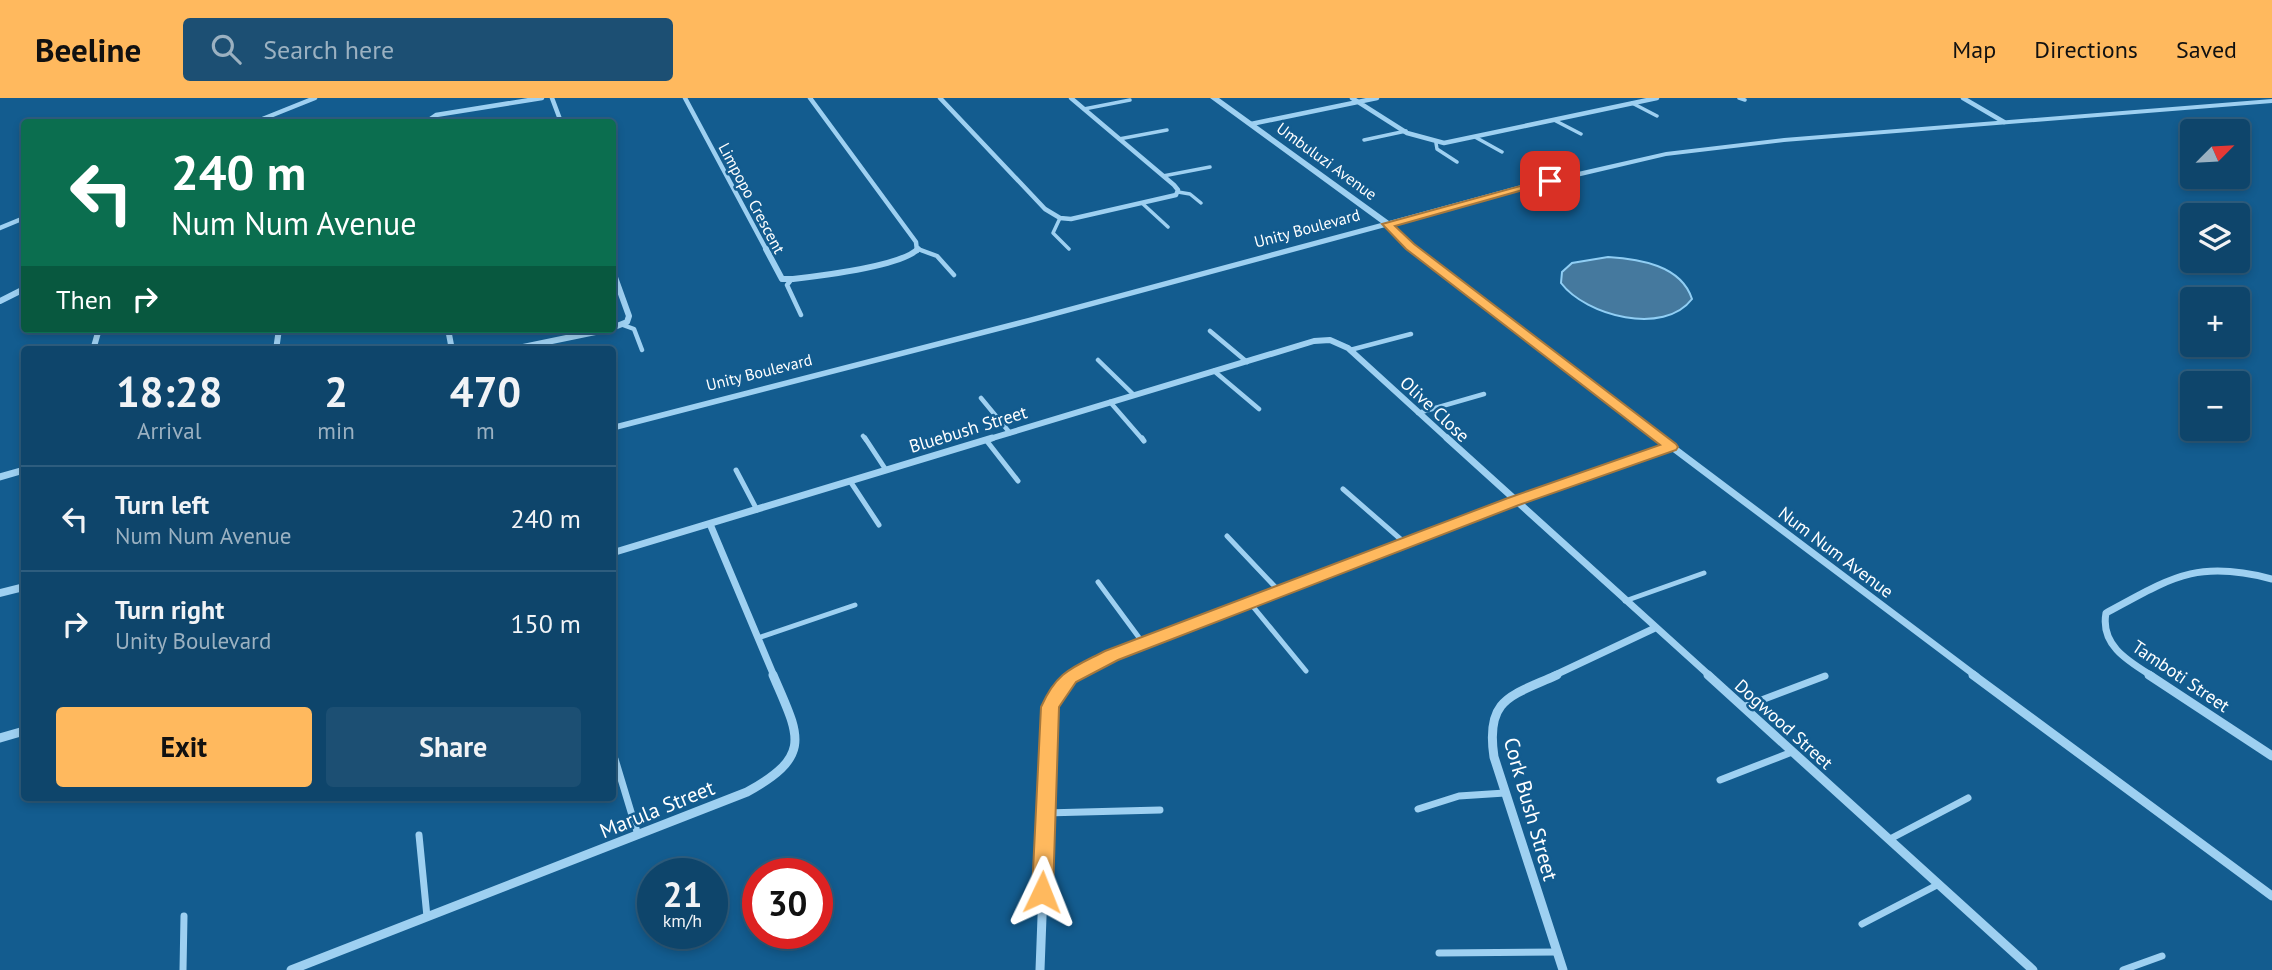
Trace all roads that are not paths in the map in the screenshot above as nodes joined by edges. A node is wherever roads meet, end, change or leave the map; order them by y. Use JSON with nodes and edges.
{"nodes":[{"id":1,"x":315,"y":98,"type":"edge"},
{"id":2,"x":542,"y":98,"type":"edge"},
{"id":3,"x":552,"y":98,"type":"edge"},
{"id":4,"x":685,"y":98,"type":"edge"},
{"id":5,"x":810,"y":98,"type":"edge"},
{"id":6,"x":940,"y":98,"type":"edge"},
{"id":7,"x":1070,"y":98,"type":"edge"},
{"id":8,"x":1214,"y":98,"type":"edge"},
{"id":9,"x":1352,"y":98,"type":"edge"},
{"id":10,"x":1377,"y":98,"type":"edge"},
{"id":11,"x":1657,"y":98,"type":"edge"},
{"id":12,"x":1739,"y":98,"type":"edge"},
{"id":13,"x":1963,"y":98,"type":"edge"},
{"id":14,"x":1130,"y":100,"type":"dead end"},
{"id":15,"x":1745,"y":100,"type":"dead end"},
{"id":16,"x":2272,"y":101,"type":"edge"},
{"id":17,"x":1358,"y":102,"type":"junction"},
{"id":18,"x":1632,"y":103,"type":"junction"},
{"id":19,"x":1084,"y":109,"type":"junction"},
{"id":20,"x":1657,"y":116,"type":"dead end"},
{"id":21,"x":263,"y":119,"type":"edge"},
{"id":22,"x":430,"y":119,"type":"edge"},
{"id":23,"x":560,"y":119,"type":"edge"},
{"id":24,"x":1554,"y":120,"type":"junction"},
{"id":25,"x":2004,"y":122,"type":"junction"},
{"id":26,"x":1251,"y":124,"type":"junction"},
{"id":27,"x":1167,"y":130,"type":"dead end"},
{"id":28,"x":1406,"y":131,"type":"junction"},
{"id":29,"x":1581,"y":134,"type":"dead end"},
{"id":30,"x":1475,"y":137,"type":"junction"},
{"id":31,"x":1119,"y":139,"type":"junction"},
{"id":32,"x":1364,"y":140,"type":"dead end"},
{"id":33,"x":1436,"y":143,"type":"junction"},
{"id":34,"x":1502,"y":152,"type":"dead end"},
{"id":35,"x":1457,"y":162,"type":"dead end"},
{"id":36,"x":1209,"y":167,"type":"dead end"},
{"id":37,"x":1163,"y":176,"type":"junction"},
{"id":38,"x":1178,"y":192,"type":"junction"},
{"id":39,"x":1201,"y":203,"type":"dead end"},
{"id":40,"x":1143,"y":204,"type":"junction"},
{"id":41,"x":1060,"y":218,"type":"junction"},
{"id":42,"x":21,"y":219,"type":"edge"},
{"id":43,"x":1388,"y":224,"type":"junction"},
{"id":44,"x":1168,"y":227,"type":"dead end"},
{"id":45,"x":0,"y":228,"type":"edge"},
{"id":46,"x":918,"y":248,"type":"junction"},
{"id":47,"x":1069,"y":248,"type":"dead end"},
{"id":48,"x":954,"y":275,"type":"dead end"},
{"id":49,"x":616,"y":280,"type":"edge"},
{"id":50,"x":791,"y":280,"type":"junction"},
{"id":51,"x":21,"y":290,"type":"edge"},
{"id":52,"x":0,"y":301,"type":"edge"},
{"id":53,"x":801,"y":315,"type":"dead end"},
{"id":54,"x":623,"y":325,"type":"junction"},
{"id":55,"x":616,"y":327,"type":"edge"},
{"id":56,"x":1210,"y":331,"type":"dead end"},
{"id":57,"x":591,"y":333,"type":"edge"},
{"id":58,"x":1411,"y":334,"type":"dead end"},
{"id":59,"x":1334,"y":341,"type":"joint"},
{"id":60,"x":528,"y":346,"type":"edge"},
{"id":61,"x":642,"y":351,"type":"dead end"},
{"id":62,"x":1350,"y":351,"type":"junction"},
{"id":63,"x":1098,"y":360,"type":"dead end"},
{"id":64,"x":1247,"y":362,"type":"junction"},
{"id":65,"x":1214,"y":371,"type":"junction"},
{"id":66,"x":1485,"y":394,"type":"dead end"},
{"id":67,"x":1134,"y":395,"type":"junction"},
{"id":68,"x":981,"y":398,"type":"dead end"},
{"id":69,"x":1110,"y":402,"type":"junction"},
{"id":70,"x":1259,"y":409,"type":"dead end"},
{"id":71,"x":1418,"y":413,"type":"junction"},
{"id":72,"x":616,"y":427,"type":"edge"},
{"id":73,"x":1010,"y":433,"type":"junction"},
{"id":74,"x":863,"y":436,"type":"dead end"},
{"id":75,"x":986,"y":440,"type":"junction"},
{"id":76,"x":1144,"y":441,"type":"dead end"},
{"id":77,"x":1671,"y":447,"type":"junction"},
{"id":78,"x":736,"y":470,"type":"dead end"},
{"id":79,"x":886,"y":470,"type":"junction"},
{"id":80,"x":21,"y":471,"type":"edge"},
{"id":81,"x":0,"y":477,"type":"edge"},
{"id":82,"x":850,"y":481,"type":"junction"},
{"id":83,"x":1018,"y":481,"type":"dead end"},
{"id":84,"x":1343,"y":489,"type":"dead end"},
{"id":85,"x":1514,"y":502,"type":"junction"},
{"id":86,"x":757,"y":510,"type":"junction"},
{"id":87,"x":710,"y":524,"type":"junction"},
{"id":88,"x":879,"y":525,"type":"dead end"},
{"id":89,"x":1227,"y":536,"type":"dead end"},
{"id":90,"x":1405,"y":543,"type":"junction"},
{"id":91,"x":616,"y":552,"type":"edge"},
{"id":92,"x":1704,"y":573,"type":"dead end"},
{"id":93,"x":2272,"y":579,"type":"edge"},
{"id":94,"x":1098,"y":582,"type":"dead end"},
{"id":95,"x":21,"y":588,"type":"edge"},
{"id":96,"x":1279,"y":591,"type":"junction"},
{"id":97,"x":0,"y":593,"type":"edge"},
{"id":98,"x":1625,"y":601,"type":"junction"},
{"id":99,"x":1250,"y":603,"type":"junction"},
{"id":100,"x":855,"y":605,"type":"dead end"},
{"id":101,"x":1655,"y":628,"type":"junction"},
{"id":102,"x":758,"y":638,"type":"junction"},
{"id":103,"x":1143,"y":643,"type":"junction"},
{"id":104,"x":1306,"y":671,"type":"dead end"},
{"id":105,"x":1825,"y":676,"type":"dead end"},
{"id":106,"x":1742,"y":707,"type":"junction"},
{"id":107,"x":21,"y":732,"type":"edge"},
{"id":108,"x":0,"y":738,"type":"edge"},
{"id":109,"x":1793,"y":752,"type":"junction"},
{"id":110,"x":2272,"y":756,"type":"edge"},
{"id":111,"x":616,"y":762,"type":"edge"},
{"id":112,"x":1720,"y":780,"type":"dead end"},
{"id":113,"x":1505,"y":793,"type":"junction"},
{"id":114,"x":1968,"y":798,"type":"dead end"},
{"id":115,"x":1418,"y":809,"type":"dead end"},
{"id":116,"x":1160,"y":810,"type":"dead end"},
{"id":117,"x":1045,"y":813,"type":"junction"},
{"id":118,"x":419,"y":835,"type":"dead end"},
{"id":119,"x":638,"y":835,"type":"junction"},
{"id":120,"x":1889,"y":839,"type":"junction"},
{"id":121,"x":1939,"y":884,"type":"junction"},
{"id":122,"x":2272,"y":896,"type":"edge"},
{"id":123,"x":184,"y":916,"type":"dead end"},
{"id":124,"x":427,"y":917,"type":"junction"},
{"id":125,"x":1863,"y":924,"type":"dead end"},
{"id":126,"x":1557,"y":952,"type":"junction"},
{"id":127,"x":1439,"y":953,"type":"dead end"},
{"id":128,"x":2162,"y":956,"type":"dead end"},
{"id":129,"x":183,"y":970,"type":"edge"},
{"id":130,"x":291,"y":970,"type":"edge"},
{"id":131,"x":1040,"y":970,"type":"edge"},
{"id":132,"x":1563,"y":970,"type":"edge"},
{"id":133,"x":2033,"y":970,"type":"edge"},
{"id":134,"x":2123,"y":970,"type":"edge"}],
"edges":[{"from":1,"to":21,"type":"street"},
{"from":2,"to":22,"type":"street"},
{"from":3,"to":23,"type":"street"},
{"from":4,"to":50,"type":"street","name":"Limpopo Crescent"},
{"from":5,"to":46,"type":"street"},
{"from":6,"to":41,"type":"street"},
{"from":7,"to":19,"type":"street"},
{"from":8,"to":26,"type":"street","name":"Umbuluzi Avenue"},
{"from":9,"to":17,"type":"street"},
{"from":10,"to":17,"type":"street"},
{"from":11,"to":18,"type":"street"},
{"from":12,"to":15,"type":"lane"},
{"from":13,"to":25,"type":"street"},
{"from":14,"to":19,"type":"lane"},
{"from":16,"to":25,"type":"street","name":"Unity Boulevard"},
{"from":17,"to":26,"type":"street"},
{"from":17,"to":28,"type":"street"},
{"from":18,"to":20,"type":"lane"},
{"from":18,"to":24,"type":"street"},
{"from":19,"to":31,"type":"street"},
{"from":24,"to":29,"type":"lane"},
{"from":24,"to":30,"type":"street"},
{"from":25,"to":43,"type":"street","name":"Unity Boulevard"},
{"from":26,"to":43,"type":"street","name":"Umbuluzi Avenue"},
{"from":27,"to":31,"type":"lane"},
{"from":28,"to":32,"type":"lane"},
{"from":28,"to":33,"type":"street"},
{"from":30,"to":33,"type":"street"},
{"from":30,"to":34,"type":"lane"},
{"from":31,"to":37,"type":"street"},
{"from":33,"to":35,"type":"lane"},
{"from":36,"to":37,"type":"lane"},
{"from":37,"to":38,"type":"street"},
{"from":38,"to":39,"type":"lane"},
{"from":38,"to":40,"type":"street"},
{"from":40,"to":41,"type":"street"},
{"from":40,"to":44,"type":"lane"},
{"from":41,"to":47,"type":"lane"},
{"from":42,"to":45,"type":"street"},
{"from":43,"to":72,"type":"street","name":"Unity Boulevard"},
{"from":43,"to":77,"type":"street","name":"Num Num Avenue"},
{"from":46,"to":48,"type":"lane"},
{"from":46,"to":50,"type":"street"},
{"from":49,"to":54,"type":"street"},
{"from":50,"to":53,"type":"lane"},
{"from":51,"to":52,"type":"street"},
{"from":54,"to":55,"type":"street"},
{"from":54,"to":61,"type":"lane"},
{"from":56,"to":64,"type":"lane"},
{"from":57,"to":60,"type":"street"},
{"from":58,"to":62,"type":"lane"},
{"from":59,"to":62,"type":"street","name":"Olive Close"},
{"from":59,"to":64,"type":"street","name":"Bluebush Street"},
{"from":62,"to":71,"type":"street","name":"Olive Close"},
{"from":63,"to":67,"type":"lane"},
{"from":64,"to":65,"type":"street","name":"Bluebush Street"},
{"from":65,"to":67,"type":"street","name":"Bluebush Street"},
{"from":65,"to":70,"type":"lane"},
{"from":66,"to":71,"type":"lane"},
{"from":67,"to":69,"type":"street","name":"Bluebush Street"},
{"from":68,"to":73,"type":"lane"},
{"from":69,"to":73,"type":"street","name":"Bluebush Street"},
{"from":69,"to":76,"type":"lane"},
{"from":71,"to":85,"type":"street","name":"Olive Close"},
{"from":73,"to":75,"type":"street","name":"Bluebush Street"},
{"from":74,"to":79,"type":"lane"},
{"from":75,"to":79,"type":"street","name":"Bluebush Street"},
{"from":75,"to":83,"type":"lane"},
{"from":77,"to":85,"type":"street"},
{"from":77,"to":122,"type":"street","name":"Num Num Avenue"},
{"from":78,"to":86,"type":"lane"},
{"from":79,"to":82,"type":"street","name":"Bluebush Street"},
{"from":80,"to":81,"type":"street"},
{"from":82,"to":86,"type":"street","name":"Bluebush Street"},
{"from":82,"to":88,"type":"lane"},
{"from":84,"to":90,"type":"lane"},
{"from":85,"to":90,"type":"street"},
{"from":85,"to":98,"type":"street","name":"Dogwood Street"},
{"from":86,"to":87,"type":"street","name":"Bluebush Street"},
{"from":87,"to":91,"type":"street","name":"Bluebush Street"},
{"from":87,"to":102,"type":"street","name":"Marula Street"},
{"from":89,"to":96,"type":"lane"},
{"from":90,"to":96,"type":"street"},
{"from":92,"to":98,"type":"lane"},
{"from":93,"to":110,"type":"street","name":"Tamboti Street"},
{"from":94,"to":103,"type":"lane"},
{"from":95,"to":97,"type":"street"},
{"from":96,"to":99,"type":"street"},
{"from":98,"to":101,"type":"street","name":"Dogwood Street"},
{"from":99,"to":103,"type":"street"},
{"from":99,"to":104,"type":"lane"},
{"from":100,"to":102,"type":"lane"},
{"from":101,"to":106,"type":"street","name":"Dogwood Street"},
{"from":101,"to":113,"type":"street","name":"Cork Bush Street"},
{"from":102,"to":119,"type":"street","name":"Marula Street"},
{"from":103,"to":117,"type":"street"},
{"from":105,"to":106,"type":"lane"},
{"from":106,"to":109,"type":"street","name":"Dogwood Street"},
{"from":107,"to":108,"type":"street"},
{"from":109,"to":112,"type":"lane"},
{"from":109,"to":120,"type":"street","name":"Dogwood Street"},
{"from":111,"to":119,"type":"lane"},
{"from":113,"to":115,"type":"lane"},
{"from":113,"to":126,"type":"street","name":"Cork Bush Street"},
{"from":114,"to":120,"type":"lane"},
{"from":116,"to":117,"type":"lane"},
{"from":117,"to":131,"type":"street"},
{"from":118,"to":124,"type":"lane"},
{"from":119,"to":124,"type":"street","name":"Marula Street"},
{"from":120,"to":121,"type":"street","name":"Dogwood Street"},
{"from":121,"to":125,"type":"lane"},
{"from":121,"to":133,"type":"street","name":"Dogwood Street"},
{"from":123,"to":129,"type":"lane"},
{"from":124,"to":130,"type":"street","name":"Marula Street"},
{"from":126,"to":127,"type":"lane"},
{"from":126,"to":132,"type":"street","name":"Cork Bush Street"},
{"from":128,"to":134,"type":"lane"}]}
